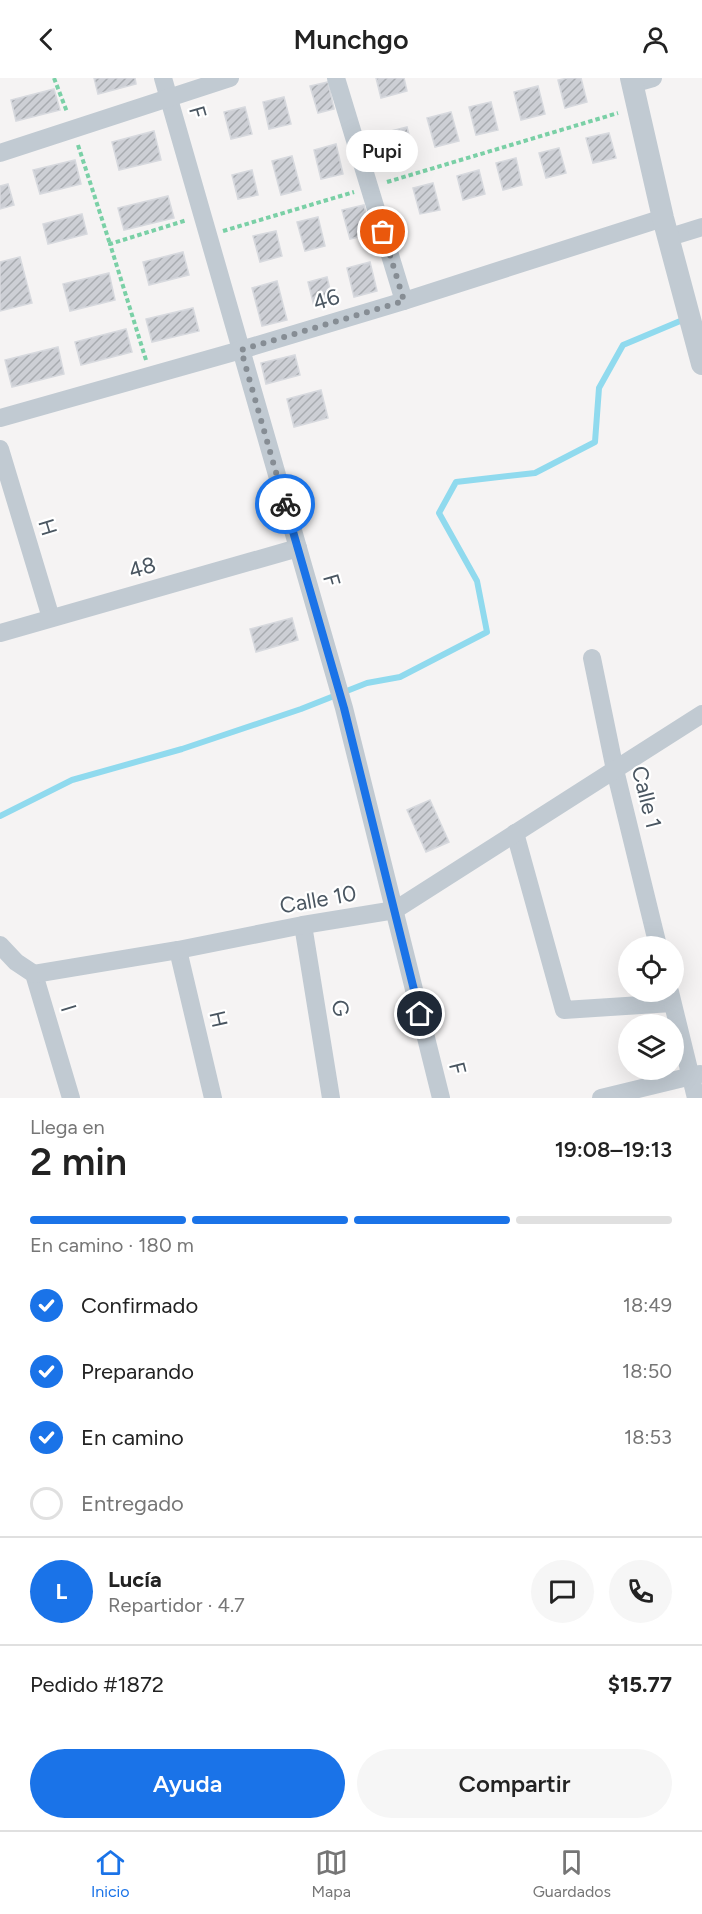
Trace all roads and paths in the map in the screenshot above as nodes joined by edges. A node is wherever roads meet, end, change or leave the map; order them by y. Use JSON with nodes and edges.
{"nodes":[{"id":1,"x":54,"y":78,"type":"edge"},
{"id":2,"x":163,"y":78,"type":"edge"},
{"id":3,"x":230,"y":78,"type":"edge"},
{"id":4,"x":336,"y":78,"type":"edge"},
{"id":5,"x":639,"y":80,"type":"edge"},
{"id":6,"x":168,"y":97,"type":"junction"},
{"id":7,"x":639,"y":107,"type":"junction"},
{"id":8,"x":73,"y":129,"type":"junction"},
{"id":9,"x":0,"y":153,"type":"edge"},
{"id":10,"x":370,"y":188,"type":"junction"},
{"id":11,"x":202,"y":215,"type":"junction"},
{"id":12,"x":702,"y":227,"type":"edge"},
{"id":13,"x":666,"y":228,"type":"junction"},
{"id":14,"x":208,"y":236,"type":"junction"},
{"id":15,"x":110,"y":244,"type":"junction"},
{"id":16,"x":404,"y":301,"type":"junction"},
{"id":17,"x":241,"y":350,"type":"junction"},
{"id":18,"x":702,"y":364,"type":"edge"},
{"id":19,"x":151,"y":375,"type":"junction"},
{"id":20,"x":0,"y":418,"type":"edge"},
{"id":21,"x":0,"y":449,"type":"edge"},
{"id":22,"x":298,"y":548,"type":"junction"},
{"id":23,"x":51,"y":618,"type":"junction"},
{"id":24,"x":0,"y":633,"type":"edge"},
{"id":25,"x":592,"y":658,"type":"dead end"},
{"id":26,"x":702,"y":714,"type":"edge"},
{"id":27,"x":615,"y":770,"type":"junction"},
{"id":28,"x":515,"y":834,"type":"junction"},
{"id":29,"x":395,"y":910,"type":"junction"},
{"id":30,"x":303,"y":926,"type":"junction"},
{"id":31,"x":656,"y":936,"type":"edge"},
{"id":32,"x":0,"y":945,"type":"edge"},
{"id":33,"x":178,"y":950,"type":"junction"},
{"id":34,"x":8,"y":965,"type":"edge"},
{"id":35,"x":34,"y":974,"type":"junction"},
{"id":36,"x":630,"y":1002,"type":"edge"},
{"id":37,"x":673,"y":1002,"type":"edge"},
{"id":38,"x":696,"y":1074,"type":"edge"},
{"id":39,"x":71,"y":1098,"type":"edge"},
{"id":40,"x":213,"y":1098,"type":"edge"},
{"id":41,"x":331,"y":1098,"type":"edge"},
{"id":42,"x":441,"y":1098,"type":"edge"},
{"id":43,"x":601,"y":1098,"type":"edge"},
{"id":44,"x":696,"y":1098,"type":"edge"}],
"edges":[{"from":1,"to":8,"type":"path"},
{"from":2,"to":6,"type":"street","name":"F"},
{"from":3,"to":6,"type":"street"},
{"from":4,"to":10,"type":"street"},
{"from":5,"to":7,"type":"street"},
{"from":6,"to":8,"type":"street"},
{"from":6,"to":11,"type":"street","name":"F"},
{"from":7,"to":10,"type":"path"},
{"from":7,"to":13,"type":"street"},
{"from":8,"to":9,"type":"street"},
{"from":8,"to":15,"type":"path"},
{"from":10,"to":14,"type":"path"},
{"from":10,"to":16,"type":"street"},
{"from":11,"to":14,"type":"street","name":"F"},
{"from":11,"to":15,"type":"path"},
{"from":12,"to":13,"type":"street","name":"46"},
{"from":13,"to":16,"type":"street","name":"46"},
{"from":13,"to":18,"type":"street"},
{"from":14,"to":17,"type":"street","name":"F"},
{"from":15,"to":19,"type":"path"},
{"from":16,"to":17,"type":"street","name":"46"},
{"from":17,"to":19,"type":"street","name":"46"},
{"from":17,"to":22,"type":"street","name":"F"},
{"from":19,"to":20,"type":"street","name":"46"},
{"from":21,"to":23,"type":"street","name":"H"},
{"from":22,"to":23,"type":"street","name":"48"},
{"from":22,"to":29,"type":"street","name":"F"},
{"from":23,"to":24,"type":"street","name":"48"},
{"from":25,"to":27,"type":"street","name":"Calle 1"},
{"from":26,"to":27,"type":"street","name":"Calle 10"},
{"from":27,"to":28,"type":"street","name":"Calle 10"},
{"from":27,"to":31,"type":"street","name":"Calle 1"},
{"from":28,"to":29,"type":"street","name":"Calle 10"},
{"from":28,"to":36,"type":"street"},
{"from":29,"to":30,"type":"street","name":"Calle 10"},
{"from":29,"to":42,"type":"street","name":"F"},
{"from":30,"to":33,"type":"street","name":"Calle 10"},
{"from":30,"to":41,"type":"street","name":"G"},
{"from":32,"to":34,"type":"street"},
{"from":33,"to":35,"type":"street","name":"Calle 10"},
{"from":33,"to":40,"type":"street","name":"H"},
{"from":34,"to":35,"type":"street"},
{"from":35,"to":39,"type":"street","name":"I"},
{"from":37,"to":38,"type":"street"},
{"from":38,"to":43,"type":"street"},
{"from":38,"to":44,"type":"street"}]}
